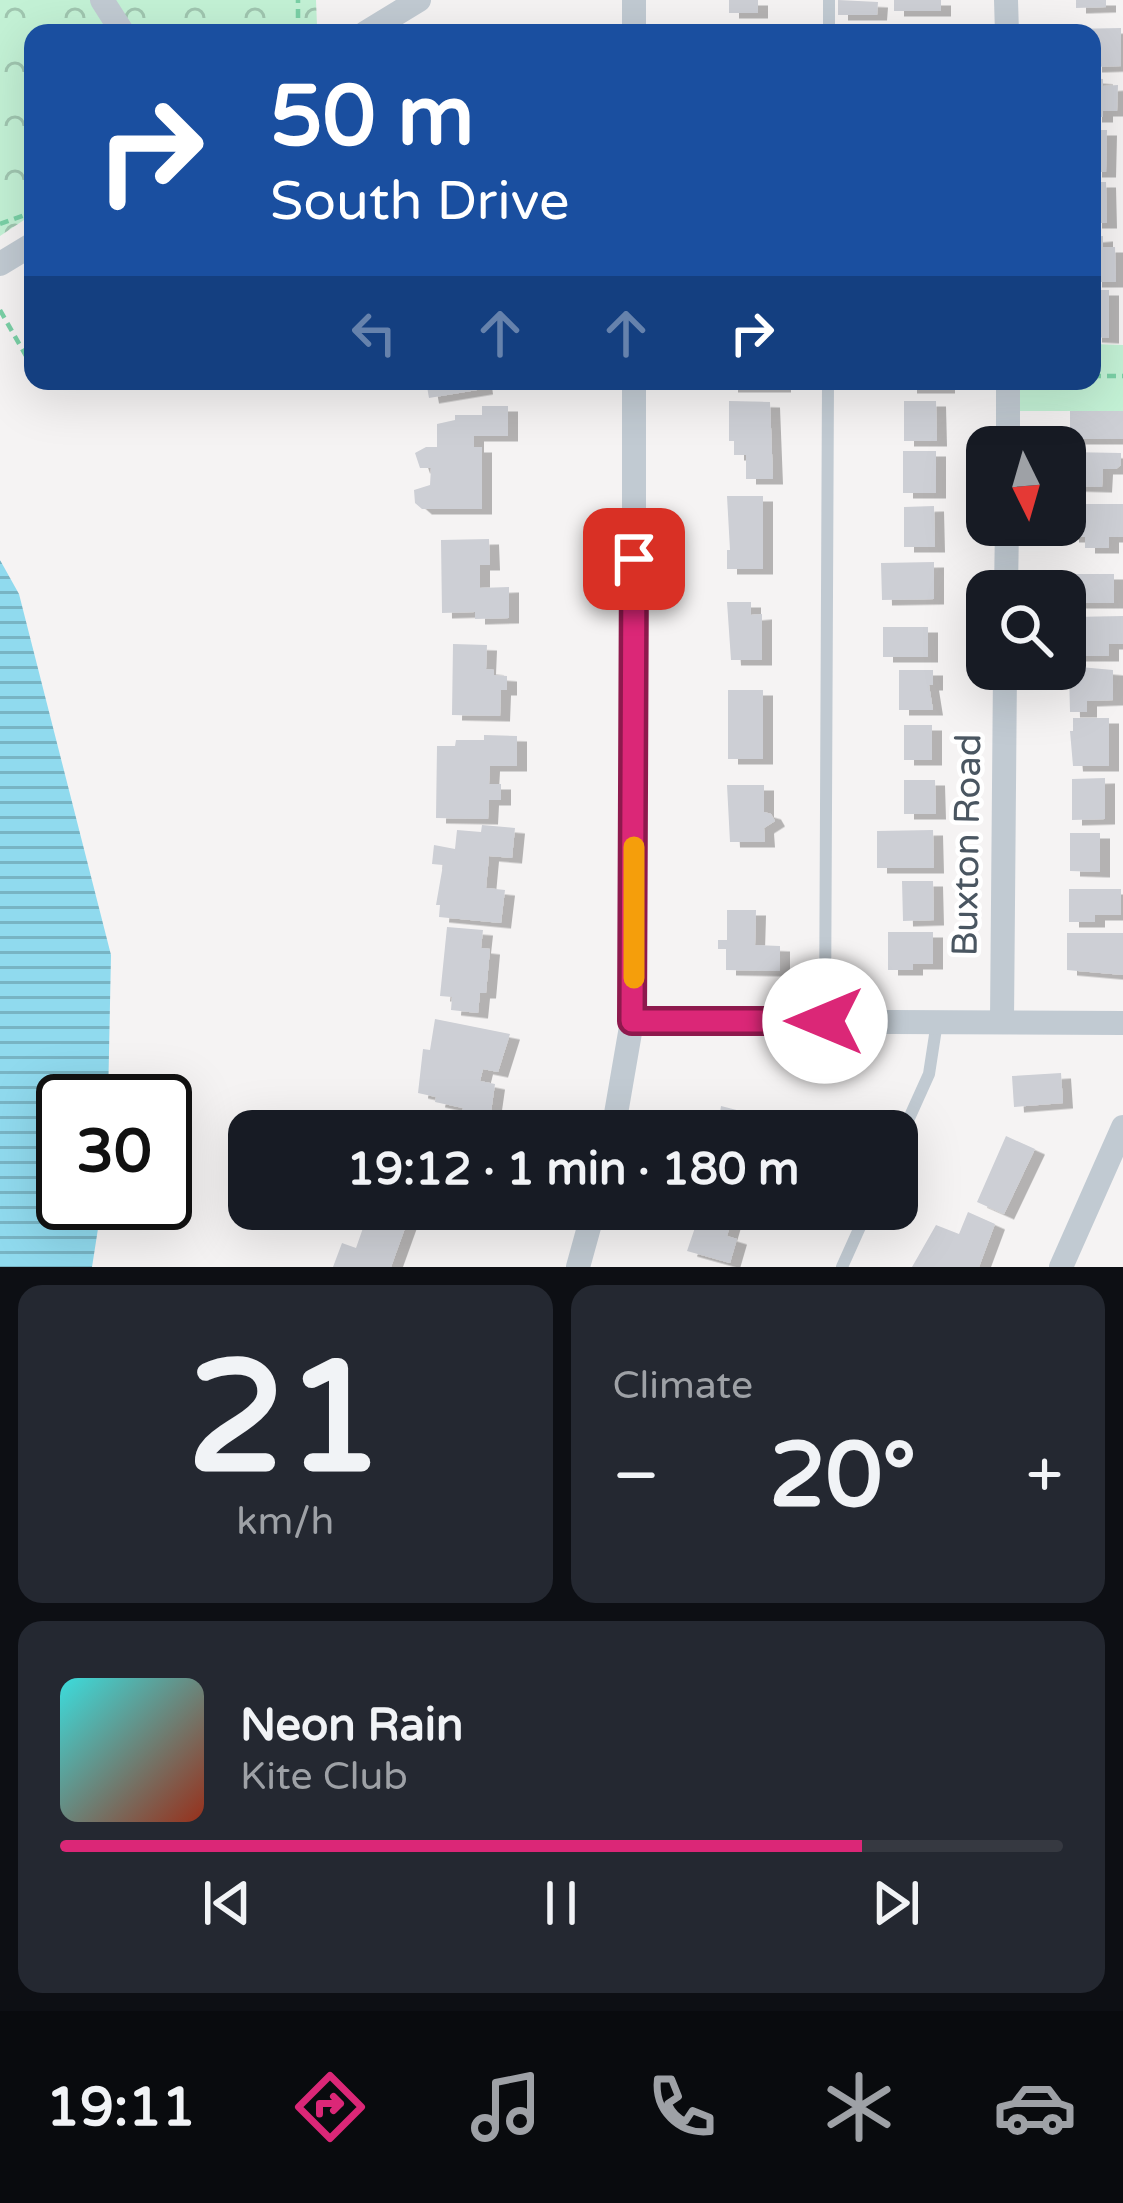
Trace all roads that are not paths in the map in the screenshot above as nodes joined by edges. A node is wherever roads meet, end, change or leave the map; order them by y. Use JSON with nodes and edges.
{"nodes":[{"id":1,"x":419,"y":0,"type":"edge"},
{"id":2,"x":380,"y":24,"type":"edge"},
{"id":3,"x":634,"y":390,"type":"edge"},
{"id":4,"x":828,"y":390,"type":"edge"},
{"id":5,"x":1008,"y":390,"type":"edge"},
{"id":6,"x":1007,"y":426,"type":"edge"},
{"id":7,"x":1005,"y":690,"type":"edge"},
{"id":8,"x":632,"y":1021,"type":"junction"},
{"id":9,"x":825,"y":1021,"type":"junction"},
{"id":10,"x":938,"y":1021,"type":"junction"},
{"id":11,"x":1002,"y":1021,"type":"junction"},
{"id":12,"x":1123,"y":1023,"type":"edge"},
{"id":13,"x":617,"y":1110,"type":"edge"},
{"id":14,"x":913,"y":1110,"type":"edge"},
{"id":15,"x":1123,"y":1127,"type":"edge"},
{"id":16,"x":588,"y":1230,"type":"edge"},
{"id":17,"x":859,"y":1230,"type":"edge"},
{"id":18,"x":578,"y":1267,"type":"edge"},
{"id":19,"x":842,"y":1267,"type":"edge"},
{"id":20,"x":1061,"y":1267,"type":"edge"}],
"edges":[{"from":1,"to":2,"type":"street"},
{"from":3,"to":8,"type":"street"},
{"from":4,"to":9,"type":"lane"},
{"from":5,"to":6,"type":"street"},
{"from":7,"to":11,"type":"street","name":"Buxton Road"},
{"from":8,"to":9,"type":"street"},
{"from":8,"to":13,"type":"street"},
{"from":9,"to":10,"type":"street"},
{"from":10,"to":11,"type":"street"},
{"from":10,"to":14,"type":"lane"},
{"from":11,"to":12,"type":"street"},
{"from":15,"to":20,"type":"street"},
{"from":16,"to":18,"type":"street"},
{"from":17,"to":19,"type":"lane"}]}
